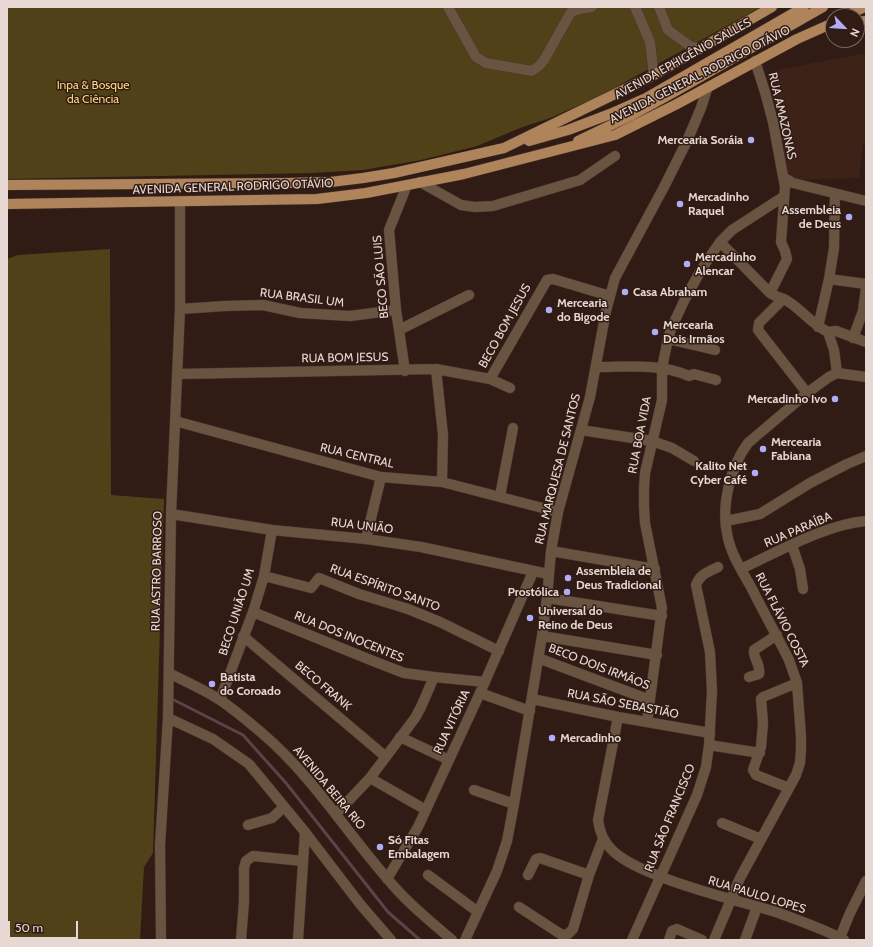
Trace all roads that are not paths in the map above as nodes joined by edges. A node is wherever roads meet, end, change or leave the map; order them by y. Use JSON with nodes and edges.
{"nodes":[{"id":1,"x":448,"y":7,"type":"edge"},
{"id":2,"x":592,"y":7,"type":"edge"},
{"id":3,"x":635,"y":7,"type":"edge"},
{"id":4,"x":659,"y":7,"type":"edge"},
{"id":5,"x":772,"y":7,"type":"edge"},
{"id":6,"x":804,"y":7,"type":"edge"},
{"id":7,"x":823,"y":7,"type":"edge"},
{"id":8,"x":825,"y":26,"type":"edge"},
{"id":9,"x":700,"y":49,"type":"junction"},
{"id":10,"x":755,"y":61,"type":"junction"},
{"id":11,"x":654,"y":75,"type":"junction"},
{"id":12,"x":706,"y":89,"type":"junction"},
{"id":13,"x":568,"y":146,"type":"junction"},
{"id":14,"x":504,"y":148,"type":"junction"},
{"id":15,"x":615,"y":156,"type":"dead end"},
{"id":16,"x":783,"y":177,"type":"junction"},
{"id":17,"x":420,"y":182,"type":"junction"},
{"id":18,"x":7,"y":185,"type":"edge"},
{"id":19,"x":407,"y":185,"type":"junction"},
{"id":20,"x":835,"y":194,"type":"junction"},
{"id":21,"x":784,"y":197,"type":"junction"},
{"id":22,"x":866,"y":201,"type":"edge"},
{"id":23,"x":180,"y":202,"type":"junction"},
{"id":24,"x":7,"y":204,"type":"edge"},
{"id":25,"x":720,"y":242,"type":"junction"},
{"id":26,"x":829,"y":279,"type":"junction"},
{"id":27,"x":866,"y":284,"type":"edge"},
{"id":28,"x":866,"y":288,"type":"edge"},
{"id":29,"x":770,"y":293,"type":"junction"},
{"id":30,"x":470,"y":296,"type":"dead end"},
{"id":31,"x":610,"y":296,"type":"junction"},
{"id":32,"x":783,"y":299,"type":"junction"},
{"id":33,"x":180,"y":309,"type":"junction"},
{"id":34,"x":396,"y":310,"type":"junction"},
{"id":35,"x":818,"y":327,"type":"junction"},
{"id":36,"x":399,"y":330,"type":"junction"},
{"id":37,"x":828,"y":332,"type":"junction"},
{"id":38,"x":668,"y":338,"type":"junction"},
{"id":39,"x":853,"y":338,"type":"junction"},
{"id":40,"x":866,"y":342,"type":"edge"},
{"id":41,"x":715,"y":350,"type":"dead end"},
{"id":42,"x":596,"y":367,"type":"junction"},
{"id":43,"x":662,"y":368,"type":"junction"},
{"id":44,"x":436,"y":369,"type":"junction"},
{"id":45,"x":405,"y":371,"type":"junction"},
{"id":46,"x":837,"y":373,"type":"junction"},
{"id":47,"x":178,"y":374,"type":"junction"},
{"id":48,"x":866,"y":377,"type":"edge"},
{"id":49,"x":490,"y":379,"type":"junction"},
{"id":50,"x":716,"y":380,"type":"dead end"},
{"id":51,"x":510,"y":388,"type":"dead end"},
{"id":52,"x":807,"y":392,"type":"junction"},
{"id":53,"x":175,"y":421,"type":"junction"},
{"id":54,"x":513,"y":428,"type":"dead end"},
{"id":55,"x":581,"y":430,"type":"junction"},
{"id":56,"x":652,"y":441,"type":"junction"},
{"id":57,"x":866,"y":456,"type":"edge"},
{"id":58,"x":694,"y":461,"type":"dead end"},
{"id":59,"x":381,"y":477,"type":"junction"},
{"id":60,"x":442,"y":482,"type":"junction"},
{"id":61,"x":500,"y":496,"type":"junction"},
{"id":62,"x":558,"y":512,"type":"junction"},
{"id":63,"x":171,"y":514,"type":"junction"},
{"id":64,"x":726,"y":521,"type":"junction"},
{"id":65,"x":866,"y":521,"type":"edge"},
{"id":66,"x":272,"y":530,"type":"junction"},
{"id":67,"x":366,"y":539,"type":"junction"},
{"id":68,"x":792,"y":545,"type":"junction"},
{"id":69,"x":550,"y":551,"type":"junction"},
{"id":70,"x":718,"y":567,"type":"dead end"},
{"id":71,"x":655,"y":569,"type":"junction"},
{"id":72,"x":741,"y":569,"type":"junction"},
{"id":73,"x":533,"y":572,"type":"junction"},
{"id":74,"x":548,"y":574,"type":"junction"},
{"id":75,"x":264,"y":576,"type":"junction"},
{"id":76,"x":803,"y":589,"type":"dead end"},
{"id":77,"x":547,"y":598,"type":"junction"},
{"id":78,"x":254,"y":612,"type":"junction"},
{"id":79,"x":662,"y":616,"type":"junction"},
{"id":80,"x":776,"y":635,"type":"junction"},
{"id":81,"x":244,"y":636,"type":"junction"},
{"id":82,"x":542,"y":636,"type":"junction"},
{"id":83,"x":499,"y":651,"type":"junction"},
{"id":84,"x":657,"y":655,"type":"junction"},
{"id":85,"x":538,"y":658,"type":"junction"},
{"id":86,"x":169,"y":673,"type":"junction"},
{"id":87,"x":434,"y":678,"type":"junction"},
{"id":88,"x":749,"y":678,"type":"dead end"},
{"id":89,"x":485,"y":682,"type":"junction"},
{"id":90,"x":798,"y":683,"type":"junction"},
{"id":91,"x":480,"y":693,"type":"junction"},
{"id":92,"x":532,"y":699,"type":"junction"},
{"id":93,"x":220,"y":700,"type":"junction"},
{"id":94,"x":650,"y":700,"type":"junction"},
{"id":95,"x":530,"y":711,"type":"junction"},
{"id":96,"x":618,"y":717,"type":"junction"},
{"id":97,"x":168,"y":718,"type":"junction"},
{"id":98,"x":647,"y":722,"type":"junction"},
{"id":99,"x":710,"y":733,"type":"junction"},
{"id":100,"x":400,"y":737,"type":"junction"},
{"id":101,"x":709,"y":745,"type":"junction"},
{"id":102,"x":760,"y":753,"type":"junction"},
{"id":103,"x":386,"y":757,"type":"junction"},
{"id":104,"x":449,"y":760,"type":"junction"},
{"id":105,"x":370,"y":778,"type":"junction"},
{"id":106,"x":789,"y":788,"type":"junction"},
{"id":107,"x":474,"y":790,"type":"dead end"},
{"id":108,"x":514,"y":804,"type":"junction"},
{"id":109,"x":284,"y":807,"type":"junction"},
{"id":110,"x":426,"y":810,"type":"junction"},
{"id":111,"x":336,"y":814,"type":"junction"},
{"id":112,"x":722,"y":823,"type":"dead end"},
{"id":113,"x":248,"y":825,"type":"dead end"},
{"id":114,"x":305,"y":832,"type":"junction"},
{"id":115,"x":603,"y":839,"type":"junction"},
{"id":116,"x":761,"y":839,"type":"junction"},
{"id":117,"x":303,"y":861,"type":"junction"},
{"id":118,"x":528,"y":875,"type":"dead end"},
{"id":119,"x":428,"y":876,"type":"dead end"},
{"id":120,"x":589,"y":876,"type":"junction"},
{"id":121,"x":661,"y":877,"type":"junction"},
{"id":122,"x":387,"y":879,"type":"junction"},
{"id":123,"x":866,"y":881,"type":"edge"},
{"id":124,"x":730,"y":900,"type":"junction"},
{"id":125,"x":519,"y":907,"type":"dead end"},
{"id":126,"x":757,"y":907,"type":"junction"},
{"id":127,"x":478,"y":912,"type":"junction"},
{"id":128,"x":670,"y":936,"type":"edge"},
{"id":129,"x":388,"y":939,"type":"edge"},
{"id":130,"x":841,"y":939,"type":"edge"},
{"id":131,"x":161,"y":940,"type":"edge"},
{"id":132,"x":241,"y":940,"type":"edge"},
{"id":133,"x":298,"y":940,"type":"edge"},
{"id":134,"x":452,"y":940,"type":"edge"},
{"id":135,"x":465,"y":940,"type":"edge"},
{"id":136,"x":632,"y":940,"type":"edge"},
{"id":137,"x":702,"y":940,"type":"edge"},
{"id":138,"x":714,"y":940,"type":"edge"},
{"id":139,"x":745,"y":940,"type":"edge"}],
"edges":[{"from":1,"to":2,"type":"street"},
{"from":3,"to":11,"type":"street"},
{"from":4,"to":9,"type":"street"},
{"from":5,"to":9,"type":"main road","name":"AVENIDA GENERAL RODRIGO OTÁVIO"},
{"from":6,"to":14,"type":"main road","name":"AVENIDA EPHIGÊNIO SALLES"},
{"from":7,"to":13,"type":"main road","name":"AVENIDA EPHIGÊNIO SALLES"},
{"from":8,"to":10,"type":"main road","name":"AVENIDA GENERAL RODRIGO OTÁVIO"},
{"from":9,"to":11,"type":"main road","name":"AVENIDA GENERAL RODRIGO OTÁVIO"},
{"from":10,"to":12,"type":"main road","name":"AVENIDA GENERAL RODRIGO OTÁVIO"},
{"from":10,"to":16,"type":"street","name":"RUA AMAZONAS"},
{"from":11,"to":14,"type":"main road","name":"AVENIDA GENERAL RODRIGO OTÁVIO"},
{"from":12,"to":13,"type":"main road","name":"AVENIDA GENERAL RODRIGO OTÁVIO"},
{"from":12,"to":31,"type":"street","name":"RUA MARQUESA DE SANTOS"},
{"from":13,"to":17,"type":"main road","name":"AVENIDA GENERAL RODRIGO OTÁVIO"},
{"from":14,"to":18,"type":"main road","name":"AVENIDA GENERAL RODRIGO OTÁVIO"},
{"from":15,"to":17,"type":"street"},
{"from":16,"to":20,"type":"street"},
{"from":16,"to":21,"type":"street","name":"RUA AMAZONAS"},
{"from":17,"to":19,"type":"main road","name":"AVENIDA GENERAL RODRIGO OTÁVIO"},
{"from":19,"to":23,"type":"main road","name":"AVENIDA GENERAL RODRIGO OTÁVIO"},
{"from":19,"to":34,"type":"street","name":"BECO SÃO LUIS"},
{"from":20,"to":22,"type":"street"},
{"from":20,"to":26,"type":"street"},
{"from":21,"to":25,"type":"street","name":"RUA BOA VIDA"},
{"from":21,"to":29,"type":"street","name":"RUA AMAZONAS"},
{"from":23,"to":24,"type":"main road","name":"AVENIDA GENERAL RODRIGO OTÁVIO"},
{"from":23,"to":33,"type":"street","name":"RUA ASTRO BARROSO"},
{"from":25,"to":29,"type":"street"},
{"from":25,"to":38,"type":"street","name":"RUA BOA VIDA"},
{"from":26,"to":27,"type":"street"},
{"from":26,"to":35,"type":"street"},
{"from":28,"to":39,"type":"street"},
{"from":29,"to":32,"type":"street"},
{"from":30,"to":36,"type":"street"},
{"from":31,"to":42,"type":"street","name":"RUA MARQUESA DE SANTOS"},
{"from":31,"to":49,"type":"street","name":"BECO BOM JESUS"},
{"from":32,"to":35,"type":"street"},
{"from":32,"to":52,"type":"street"},
{"from":33,"to":34,"type":"street","name":"RUA BRASIL UM"},
{"from":33,"to":47,"type":"street","name":"RUA ASTRO BARROSO"},
{"from":34,"to":36,"type":"street","name":"BECO SÃO LUIS"},
{"from":35,"to":37,"type":"street"},
{"from":36,"to":45,"type":"street","name":"BECO SÃO LUIS"},
{"from":37,"to":39,"type":"street"},
{"from":37,"to":46,"type":"street"},
{"from":38,"to":41,"type":"street"},
{"from":38,"to":43,"type":"street","name":"RUA BOA VIDA"},
{"from":39,"to":40,"type":"street"},
{"from":42,"to":43,"type":"street"},
{"from":42,"to":55,"type":"street","name":"RUA MARQUESA DE SANTOS"},
{"from":43,"to":50,"type":"street"},
{"from":43,"to":56,"type":"street","name":"RUA BOA VIDA"},
{"from":44,"to":45,"type":"street","name":"RUA BOM JESUS"},
{"from":44,"to":49,"type":"street","name":"RUA BOM JESUS"},
{"from":44,"to":60,"type":"street"},
{"from":45,"to":47,"type":"street","name":"RUA BOM JESUS"},
{"from":46,"to":48,"type":"street"},
{"from":46,"to":52,"type":"street","name":"RUA FLÁVIO COSTA"},
{"from":47,"to":53,"type":"street","name":"RUA ASTRO BARROSO"},
{"from":49,"to":51,"type":"street","name":"RUA BOM JESUS"},
{"from":52,"to":64,"type":"street","name":"RUA FLÁVIO COSTA"},
{"from":53,"to":59,"type":"street","name":"RUA CENTRAL"},
{"from":53,"to":63,"type":"street","name":"RUA ASTRO BARROSO"},
{"from":54,"to":61,"type":"street"},
{"from":55,"to":56,"type":"street"},
{"from":55,"to":62,"type":"street","name":"RUA MARQUESA DE SANTOS"},
{"from":56,"to":58,"type":"street"},
{"from":56,"to":71,"type":"street","name":"RUA BOA VIDA"},
{"from":57,"to":64,"type":"street"},
{"from":59,"to":60,"type":"street","name":"RUA CENTRAL"},
{"from":59,"to":67,"type":"street"},
{"from":60,"to":61,"type":"street","name":"RUA CENTRAL"},
{"from":61,"to":62,"type":"street","name":"RUA CENTRAL"},
{"from":62,"to":69,"type":"street","name":"RUA MARQUESA DE SANTOS"},
{"from":63,"to":66,"type":"street","name":"RUA UNIÃO"},
{"from":63,"to":86,"type":"street","name":"RUA ASTRO BARROSO"},
{"from":64,"to":72,"type":"street","name":"RUA FLÁVIO COSTA"},
{"from":65,"to":68,"type":"street","name":"RUA PARAÍBA"},
{"from":66,"to":67,"type":"street","name":"RUA UNIÃO"},
{"from":66,"to":75,"type":"street","name":"BECO UNIÃO UM"},
{"from":67,"to":73,"type":"street","name":"RUA UNIÃO"},
{"from":68,"to":72,"type":"street","name":"RUA PARAÍBA"},
{"from":68,"to":76,"type":"street"},
{"from":69,"to":71,"type":"street"},
{"from":69,"to":74,"type":"street","name":"RUA MARQUESA DE SANTOS"},
{"from":70,"to":99,"type":"street","name":"RUA SÃO FRANCISCO"},
{"from":71,"to":79,"type":"street","name":"RUA BOA VIDA"},
{"from":72,"to":80,"type":"street","name":"RUA FLÁVIO COSTA"},
{"from":73,"to":74,"type":"street","name":"RUA UNIÃO"},
{"from":73,"to":83,"type":"street","name":"RUA VITÓRIA"},
{"from":74,"to":77,"type":"street","name":"RUA MARQUESA DE SANTOS"},
{"from":75,"to":78,"type":"street","name":"BECO UNIÃO UM"},
{"from":75,"to":83,"type":"street","name":"RUA ESPÍRITO SANTO"},
{"from":77,"to":79,"type":"street"},
{"from":77,"to":82,"type":"street","name":"RUA MARQUESA DE SANTOS"},
{"from":78,"to":81,"type":"street","name":"BECO UNIÃO UM"},
{"from":78,"to":87,"type":"street","name":"RUA DOS INOCENTES"},
{"from":79,"to":84,"type":"street","name":"RUA BOA VIDA"},
{"from":80,"to":88,"type":"street"},
{"from":80,"to":90,"type":"street","name":"RUA FLÁVIO COSTA"},
{"from":81,"to":93,"type":"street","name":"BECO UNIÃO UM"},
{"from":81,"to":103,"type":"street","name":"BECO FRANK"},
{"from":82,"to":84,"type":"street"},
{"from":82,"to":85,"type":"street","name":"RUA MARQUESA DE SANTOS"},
{"from":83,"to":89,"type":"street","name":"RUA VITÓRIA"},
{"from":84,"to":94,"type":"street","name":"RUA BOA VIDA"},
{"from":85,"to":92,"type":"street","name":"RUA MARQUESA DE SANTOS"},
{"from":85,"to":94,"type":"street","name":"BECO DOIS IRMÃOS"},
{"from":86,"to":93,"type":"street","name":"AVENIDA BEIRA RIO"},
{"from":86,"to":97,"type":"street","name":"RUA ASTRO BARROSO"},
{"from":87,"to":89,"type":"street","name":"RUA DOS INOCENTES"},
{"from":87,"to":100,"type":"street"},
{"from":89,"to":91,"type":"street","name":"RUA VITÓRIA"},
{"from":90,"to":102,"type":"street"},
{"from":90,"to":106,"type":"street","name":"RUA FLÁVIO COSTA"},
{"from":91,"to":95,"type":"street"},
{"from":91,"to":104,"type":"street","name":"RUA VITÓRIA"},
{"from":92,"to":95,"type":"street","name":"RUA MARQUESA DE SANTOS"},
{"from":92,"to":96,"type":"street","name":"RUA SÃO SEBASTIÃO"},
{"from":93,"to":111,"type":"street","name":"AVENIDA BEIRA RIO"},
{"from":94,"to":98,"type":"street","name":"RUA BOA VIDA"},
{"from":95,"to":108,"type":"street","name":"RUA MARQUESA DE SANTOS"},
{"from":96,"to":98,"type":"street","name":"RUA SÃO SEBASTIÃO"},
{"from":96,"to":115,"type":"street"},
{"from":97,"to":109,"type":"street"},
{"from":97,"to":131,"type":"street","name":"RUA ASTRO BARROSO"},
{"from":98,"to":99,"type":"street","name":"RUA SÃO SEBASTIÃO"},
{"from":99,"to":101,"type":"street","name":"RUA SÃO FRANCISCO"},
{"from":100,"to":103,"type":"street"},
{"from":100,"to":104,"type":"street"},
{"from":101,"to":102,"type":"street"},
{"from":101,"to":121,"type":"street","name":"RUA SÃO FRANCISCO"},
{"from":102,"to":106,"type":"street"},
{"from":103,"to":105,"type":"street"},
{"from":104,"to":110,"type":"street","name":"RUA VITÓRIA"},
{"from":105,"to":110,"type":"street"},
{"from":105,"to":111,"type":"street"},
{"from":106,"to":116,"type":"street","name":"RUA FLÁVIO COSTA"},
{"from":107,"to":108,"type":"street"},
{"from":108,"to":127,"type":"street","name":"RUA MARQUESA DE SANTOS"},
{"from":109,"to":113,"type":"street"},
{"from":109,"to":114,"type":"street"},
{"from":110,"to":122,"type":"street","name":"RUA VITÓRIA"},
{"from":111,"to":122,"type":"street","name":"AVENIDA BEIRA RIO"},
{"from":112,"to":116,"type":"street"},
{"from":114,"to":117,"type":"street"},
{"from":114,"to":129,"type":"street"},
{"from":115,"to":120,"type":"street"},
{"from":115,"to":121,"type":"street","name":"RUA PAULO LOPES"},
{"from":116,"to":124,"type":"street","name":"RUA FLÁVIO COSTA"},
{"from":117,"to":132,"type":"street"},
{"from":117,"to":133,"type":"street"},
{"from":118,"to":120,"type":"street"},
{"from":119,"to":127,"type":"street"},
{"from":120,"to":125,"type":"street"},
{"from":121,"to":124,"type":"street","name":"RUA PAULO LOPES"},
{"from":121,"to":136,"type":"street","name":"RUA SÃO FRANCISCO"},
{"from":122,"to":134,"type":"street","name":"AVENIDA BEIRA RIO"},
{"from":123,"to":130,"type":"street"},
{"from":124,"to":126,"type":"street","name":"RUA PAULO LOPES"},
{"from":124,"to":138,"type":"street","name":"RUA FLÁVIO COSTA"},
{"from":126,"to":130,"type":"street","name":"RUA PAULO LOPES"},
{"from":126,"to":139,"type":"street"},
{"from":127,"to":135,"type":"street","name":"RUA MARQUESA DE SANTOS"},
{"from":128,"to":137,"type":"street"}]}
